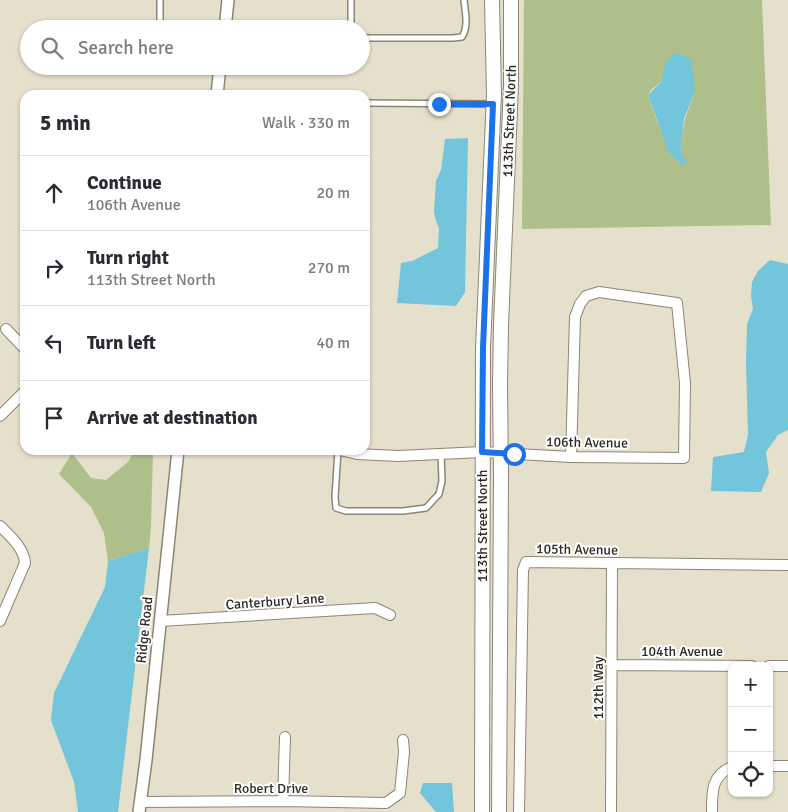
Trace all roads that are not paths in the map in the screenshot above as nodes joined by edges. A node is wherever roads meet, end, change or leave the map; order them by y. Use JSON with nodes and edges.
{"nodes":[{"id":1,"x":160,"y":0,"type":"edge"},
{"id":2,"x":228,"y":0,"type":"edge"},
{"id":3,"x":352,"y":0,"type":"edge"},
{"id":4,"x":464,"y":0,"type":"edge"},
{"id":5,"x":492,"y":0,"type":"edge"},
{"id":6,"x":512,"y":0,"type":"edge"},
{"id":7,"x":160,"y":20,"type":"edge"},
{"id":8,"x":226,"y":20,"type":"edge"},
{"id":9,"x":351,"y":20,"type":"edge"},
{"id":10,"x":370,"y":38,"type":"edge"},
{"id":11,"x":219,"y":75,"type":"edge"},
{"id":12,"x":218,"y":90,"type":"edge"},
{"id":13,"x":370,"y":103,"type":"edge"},
{"id":14,"x":493,"y":104,"type":"junction"},
{"id":15,"x":6,"y":329,"type":"dead end"},
{"id":16,"x":20,"y":344,"type":"edge"},
{"id":17,"x":20,"y":395,"type":"edge"},
{"id":18,"x":0,"y":416,"type":"edge"},
{"id":19,"x":482,"y":452,"type":"junction"},
{"id":20,"x":441,"y":454,"type":"junction"},
{"id":21,"x":500,"y":454,"type":"junction"},
{"id":22,"x":177,"y":455,"type":"edge"},
{"id":23,"x":338,"y":455,"type":"edge"},
{"id":24,"x":370,"y":455,"type":"edge"},
{"id":25,"x":572,"y":456,"type":"junction"},
{"id":26,"x":0,"y":526,"type":"edge"},
{"id":27,"x":612,"y":564,"type":"junction"},
{"id":28,"x":788,"y":566,"type":"edge"},
{"id":29,"x":390,"y":615,"type":"dead end"},
{"id":30,"x":0,"y":621,"type":"edge"},
{"id":31,"x":160,"y":621,"type":"junction"},
{"id":32,"x":612,"y":664,"type":"junction"},
{"id":33,"x":728,"y":666,"type":"edge"},
{"id":34,"x":773,"y":666,"type":"edge"},
{"id":35,"x":788,"y":666,"type":"edge"},
{"id":36,"x":285,"y":737,"type":"dead end"},
{"id":37,"x":403,"y":740,"type":"dead end"},
{"id":38,"x":773,"y":766,"type":"edge"},
{"id":39,"x":788,"y":766,"type":"edge"},
{"id":40,"x":728,"y":769,"type":"edge"},
{"id":41,"x":283,"y":801,"type":"junction"},
{"id":42,"x":139,"y":807,"type":"edge"},
{"id":43,"x":482,"y":812,"type":"edge"},
{"id":44,"x":499,"y":812,"type":"edge"},
{"id":45,"x":519,"y":812,"type":"edge"},
{"id":46,"x":611,"y":812,"type":"edge"},
{"id":47,"x":712,"y":812,"type":"edge"}],
"edges":[{"from":1,"to":7,"type":"lane"},
{"from":2,"to":8,"type":"street"},
{"from":3,"to":9,"type":"lane"},
{"from":4,"to":10,"type":"lane"},
{"from":5,"to":14,"type":"main road","name":"113th Street North"},
{"from":6,"to":21,"type":"main road","name":"113th Street North"},
{"from":11,"to":12,"type":"street"},
{"from":13,"to":14,"type":"lane"},
{"from":14,"to":19,"type":"main road","name":"113th Street North"},
{"from":15,"to":16,"type":"street"},
{"from":17,"to":18,"type":"street"},
{"from":19,"to":20,"type":"street","name":"106th Avenue"},
{"from":19,"to":21,"type":"street","name":"106th Avenue"},
{"from":19,"to":43,"type":"main road","name":"113th Street North"},
{"from":20,"to":23,"type":"lane"},
{"from":20,"to":24,"type":"street","name":"106th Avenue"},
{"from":21,"to":25,"type":"street","name":"106th Avenue"},
{"from":21,"to":44,"type":"main road","name":"113th Street North"},
{"from":22,"to":31,"type":"street","name":"Ridge Road"},
{"from":25,"to":25,"type":"street","name":"106th Avenue"},
{"from":26,"to":30,"type":"street"},
{"from":27,"to":28,"type":"street","name":"105th Avenue"},
{"from":27,"to":32,"type":"street","name":"112th Way"},
{"from":27,"to":45,"type":"street","name":"105th Avenue"},
{"from":29,"to":31,"type":"street","name":"Canterbury Lane"},
{"from":31,"to":42,"type":"street","name":"Ridge Road"},
{"from":32,"to":33,"type":"street","name":"104th Avenue"},
{"from":32,"to":46,"type":"street","name":"112th Way"},
{"from":34,"to":35,"type":"street"},
{"from":36,"to":41,"type":"street"},
{"from":37,"to":41,"type":"street","name":"Robert Drive"},
{"from":38,"to":39,"type":"street"},
{"from":40,"to":47,"type":"street"},
{"from":41,"to":42,"type":"street","name":"Robert Drive"}]}
